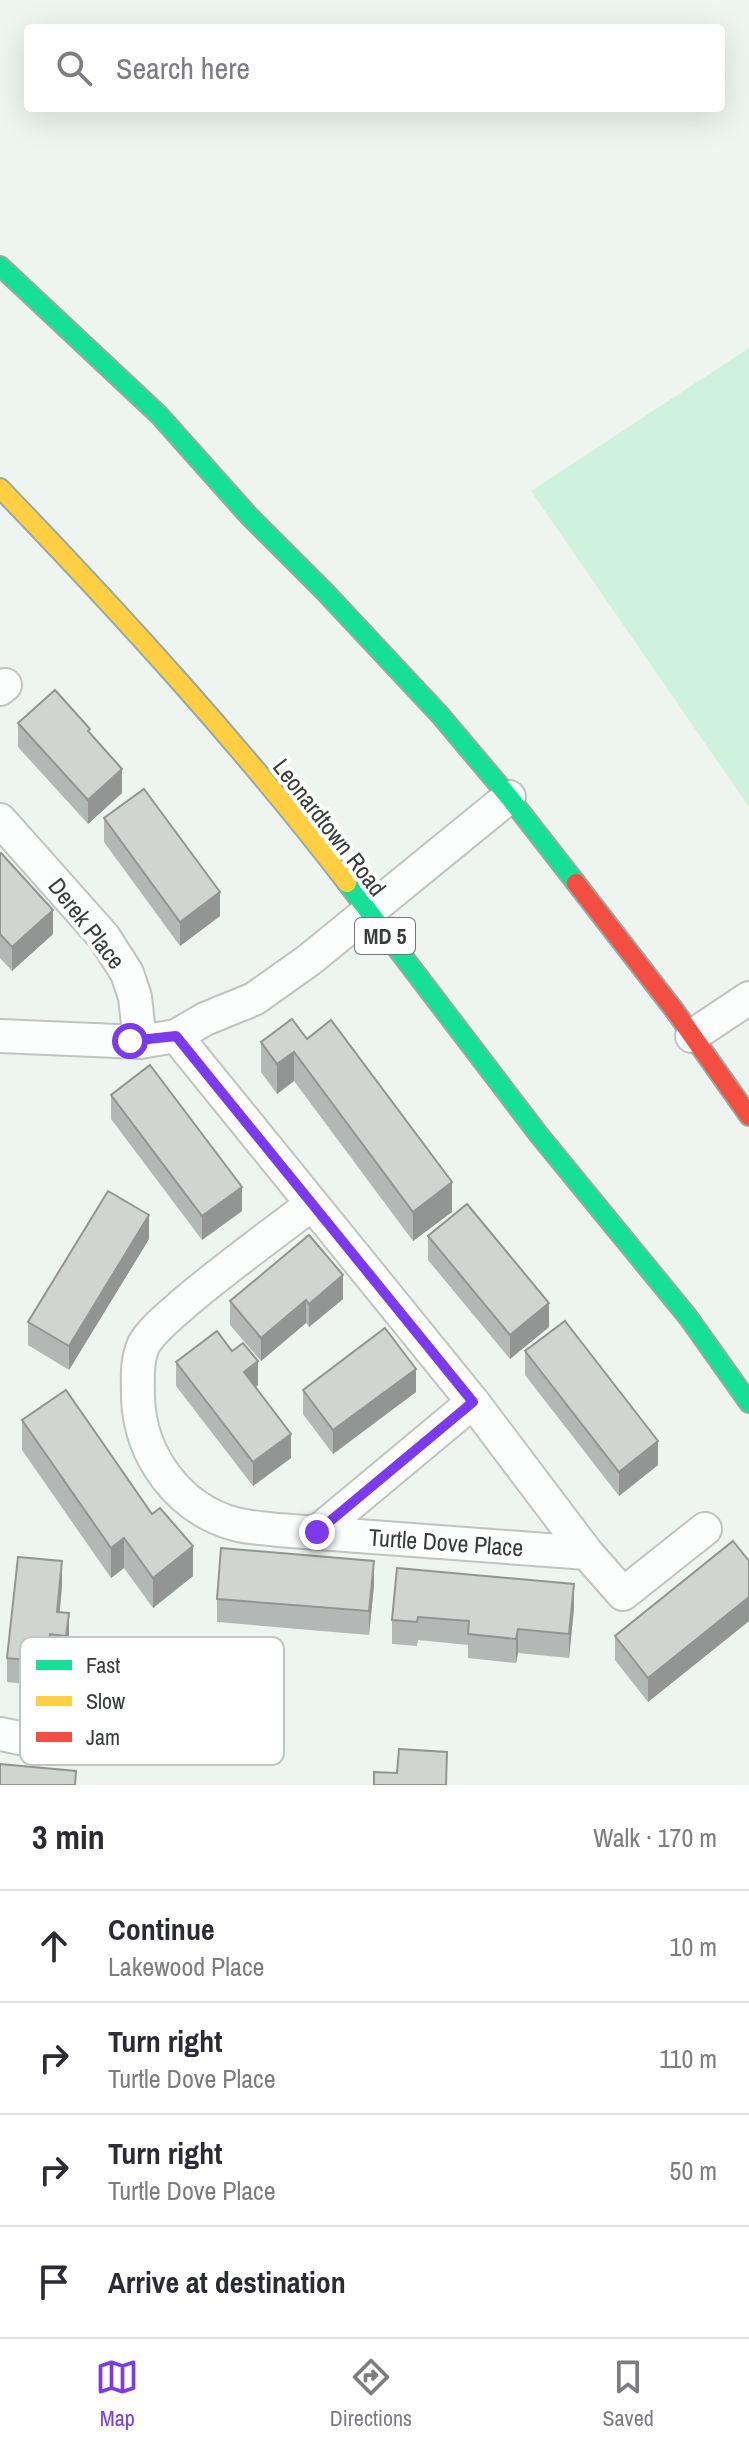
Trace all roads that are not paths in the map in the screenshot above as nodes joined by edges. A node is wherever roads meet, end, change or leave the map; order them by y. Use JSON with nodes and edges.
{"nodes":[{"id":1,"x":0,"y":266,"type":"edge"},
{"id":2,"x":0,"y":488,"type":"edge"},
{"id":3,"x":509,"y":797,"type":"junction"},
{"id":4,"x":0,"y":820,"type":"edge"},
{"id":5,"x":366,"y":911,"type":"junction"},
{"id":6,"x":749,"y":998,"type":"edge"},
{"id":7,"x":0,"y":1036,"type":"edge"},
{"id":8,"x":176,"y":1036,"type":"junction"},
{"id":9,"x":692,"y":1036,"type":"junction"},
{"id":10,"x":140,"y":1042,"type":"junction"},
{"id":11,"x":749,"y":1116,"type":"edge"},
{"id":12,"x":312,"y":1204,"type":"junction"},
{"id":13,"x":473,"y":1402,"type":"junction"},
{"id":14,"x":749,"y":1403,"type":"edge"},
{"id":15,"x":705,"y":1529,"type":"dead end"},
{"id":16,"x":317,"y":1532,"type":"junction"},
{"id":17,"x":587,"y":1553,"type":"junction"},
{"id":18,"x":0,"y":1734,"type":"edge"},
{"id":19,"x":20,"y":1738,"type":"edge"}],
"edges":[{"from":1,"to":3,"type":"highway"},
{"from":2,"to":5,"type":"highway","name":"Leonardtown Road","number":"MD 5"},
{"from":3,"to":5,"type":"street"},
{"from":3,"to":9,"type":"highway"},
{"from":4,"to":10,"type":"street","name":"Derek Place"},
{"from":5,"to":8,"type":"street"},
{"from":5,"to":14,"type":"highway","name":"Leonardtown Road","number":"MD 5"},
{"from":6,"to":9,"type":"street"},
{"from":7,"to":10,"type":"street"},
{"from":8,"to":10,"type":"street"},
{"from":8,"to":12,"type":"street"},
{"from":9,"to":11,"type":"highway"},
{"from":12,"to":13,"type":"street"},
{"from":12,"to":16,"type":"street"},
{"from":13,"to":16,"type":"street","name":"Turtle Dove Place"},
{"from":13,"to":17,"type":"street"},
{"from":15,"to":17,"type":"street"},
{"from":16,"to":17,"type":"street","name":"Turtle Dove Place"},
{"from":18,"to":19,"type":"street"}]}
